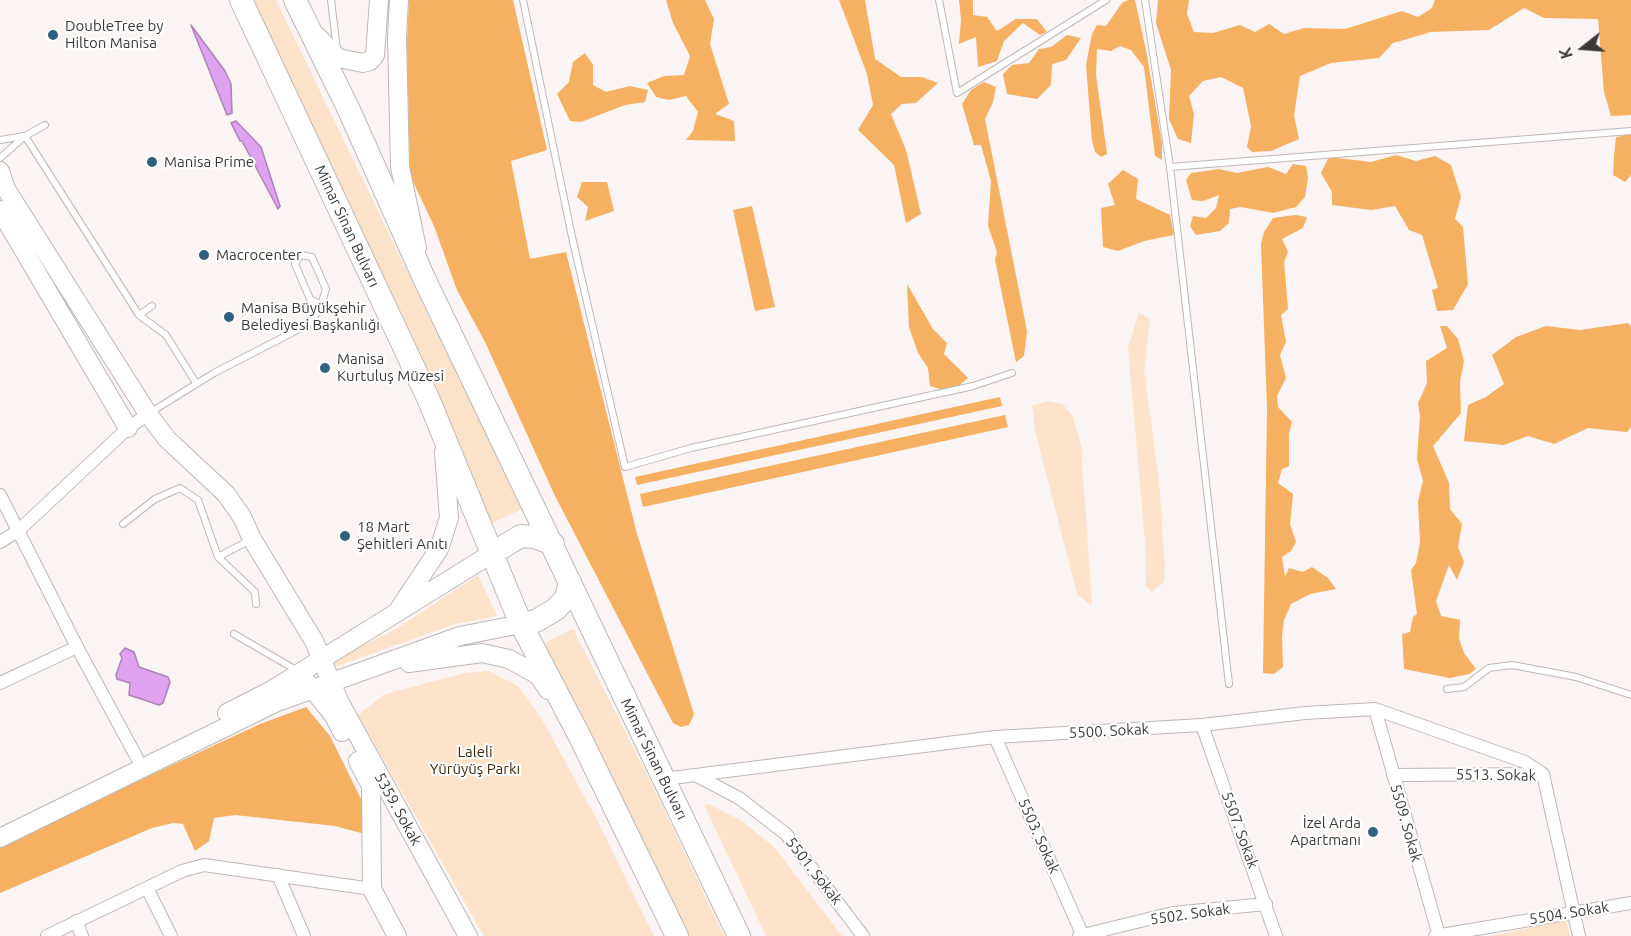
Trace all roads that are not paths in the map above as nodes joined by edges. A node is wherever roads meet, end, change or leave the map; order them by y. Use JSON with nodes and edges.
{"nodes":[{"id":1,"x":241,"y":0,"type":"edge"},
{"id":2,"x":296,"y":0,"type":"edge"},
{"id":3,"x":331,"y":0,"type":"edge"},
{"id":4,"x":379,"y":0,"type":"edge"},
{"id":5,"x":399,"y":0,"type":"edge"},
{"id":6,"x":523,"y":0,"type":"edge"},
{"id":7,"x":939,"y":0,"type":"edge"},
{"id":8,"x":1106,"y":0,"type":"edge"},
{"id":9,"x":1145,"y":0,"type":"edge"},
{"id":10,"x":308,"y":26,"type":"junction"},
{"id":11,"x":339,"y":63,"type":"junction"},
{"id":12,"x":342,"y":79,"type":"dead end"},
{"id":13,"x":349,"y":110,"type":"junction"},
{"id":14,"x":45,"y":125,"type":"dead end"},
{"id":15,"x":1631,"y":131,"type":"edge"},
{"id":16,"x":25,"y":136,"type":"junction"},
{"id":17,"x":0,"y":140,"type":"edge"},
{"id":18,"x":0,"y":158,"type":"edge"},
{"id":19,"x":1170,"y":167,"type":"junction"},
{"id":20,"x":0,"y":171,"type":"edge"},
{"id":21,"x":0,"y":210,"type":"edge"},
{"id":22,"x":423,"y":276,"type":"junction"},
{"id":23,"x":321,"y":304,"type":"junction"},
{"id":24,"x":152,"y":306,"type":"dead end"},
{"id":25,"x":140,"y":315,"type":"junction"},
{"id":26,"x":1012,"y":373,"type":"dead end"},
{"id":27,"x":196,"y":383,"type":"junction"},
{"id":28,"x":148,"y":414,"type":"junction"},
{"id":29,"x":440,"y":427,"type":"junction"},
{"id":30,"x":128,"y":428,"type":"junction"},
{"id":31,"x":0,"y":495,"type":"edge"},
{"id":32,"x":123,"y":524,"type":"dead end"},
{"id":33,"x":18,"y":531,"type":"junction"},
{"id":34,"x":252,"y":539,"type":"junction"},
{"id":35,"x":0,"y":542,"type":"edge"},
{"id":36,"x":553,"y":543,"type":"junction"},
{"id":37,"x":491,"y":554,"type":"junction"},
{"id":38,"x":218,"y":557,"type":"junction"},
{"id":39,"x":570,"y":582,"type":"junction"},
{"id":40,"x":256,"y":604,"type":"dead end"},
{"id":41,"x":395,"y":615,"type":"junction"},
{"id":42,"x":521,"y":624,"type":"junction"},
{"id":43,"x":234,"y":634,"type":"dead end"},
{"id":44,"x":76,"y":647,"type":"junction"},
{"id":45,"x":322,"y":659,"type":"junction"},
{"id":46,"x":375,"y":667,"type":"junction"},
{"id":47,"x":299,"y":672,"type":"junction"},
{"id":48,"x":332,"y":681,"type":"junction"},
{"id":49,"x":0,"y":683,"type":"edge"},
{"id":50,"x":1229,"y":684,"type":"dead end"},
{"id":51,"x":311,"y":689,"type":"junction"},
{"id":52,"x":1447,"y":689,"type":"dead end"},
{"id":53,"x":1631,"y":695,"type":"edge"},
{"id":54,"x":1375,"y":709,"type":"junction"},
{"id":55,"x":1202,"y":725,"type":"junction"},
{"id":56,"x":580,"y":737,"type":"junction"},
{"id":57,"x":995,"y":737,"type":"junction"},
{"id":58,"x":137,"y":758,"type":"junction"},
{"id":59,"x":1543,"y":774,"type":"junction"},
{"id":60,"x":1393,"y":775,"type":"junction"},
{"id":61,"x":697,"y":776,"type":"junction"},
{"id":62,"x":664,"y":779,"type":"junction"},
{"id":63,"x":0,"y":826,"type":"edge"},
{"id":64,"x":0,"y":838,"type":"edge"},
{"id":65,"x":278,"y":875,"type":"junction"},
{"id":66,"x":147,"y":888,"type":"junction"},
{"id":67,"x":372,"y":889,"type":"junction"},
{"id":68,"x":1631,"y":903,"type":"edge"},
{"id":69,"x":1266,"y":904,"type":"junction"},
{"id":70,"x":1573,"y":912,"type":"junction"},
{"id":71,"x":76,"y":921,"type":"junction"},
{"id":72,"x":47,"y":936,"type":"edge"},
{"id":73,"x":82,"y":936,"type":"edge"},
{"id":74,"x":171,"y":936,"type":"edge"},
{"id":75,"x":304,"y":936,"type":"edge"},
{"id":76,"x":397,"y":936,"type":"edge"},
{"id":77,"x":468,"y":936,"type":"edge"},
{"id":78,"x":677,"y":936,"type":"edge"},
{"id":79,"x":739,"y":936,"type":"edge"},
{"id":80,"x":863,"y":936,"type":"edge"},
{"id":81,"x":1081,"y":936,"type":"edge"},
{"id":82,"x":1276,"y":936,"type":"edge"},
{"id":83,"x":1438,"y":936,"type":"edge"},
{"id":84,"x":1579,"y":936,"type":"edge"}],
"edges":[{"from":1,"to":29,"type":"highway","name":"Mimar Sinan Bulvarı"},
{"from":2,"to":10,"type":"highway"},
{"from":3,"to":11,"type":"lane"},
{"from":4,"to":11,"type":"street"},
{"from":5,"to":22,"type":"street"},
{"from":6,"to":26,"type":"lane"},
{"from":7,"to":8,"type":"lane"},
{"from":9,"to":19,"type":"lane"},
{"from":10,"to":11,"type":"street"},
{"from":10,"to":13,"type":"highway"},
{"from":12,"to":13,"type":"lane"},
{"from":13,"to":22,"type":"highway"},
{"from":14,"to":16,"type":"lane"},
{"from":15,"to":19,"type":"lane"},
{"from":16,"to":17,"type":"lane"},
{"from":16,"to":18,"type":"lane"},
{"from":16,"to":25,"type":"lane"},
{"from":19,"to":50,"type":"lane"},
{"from":20,"to":28,"type":"street","name":"5359. Sokak"},
{"from":21,"to":30,"type":"street"},
{"from":22,"to":36,"type":"highway"},
{"from":23,"to":23,"type":"lane"},
{"from":23,"to":27,"type":"lane"},
{"from":24,"to":25,"type":"lane"},
{"from":25,"to":27,"type":"lane"},
{"from":27,"to":28,"type":"lane"},
{"from":28,"to":30,"type":"street"},
{"from":28,"to":34,"type":"street","name":"5359. Sokak"},
{"from":29,"to":37,"type":"highway","name":"Mimar Sinan Bulvarı"},
{"from":29,"to":41,"type":"street"},
{"from":30,"to":33,"type":"street"},
{"from":31,"to":33,"type":"street"},
{"from":32,"to":38,"type":"lane"},
{"from":33,"to":35,"type":"street"},
{"from":33,"to":44,"type":"street"},
{"from":34,"to":38,"type":"lane"},
{"from":34,"to":45,"type":"street","name":"5359. Sokak"},
{"from":36,"to":37,"type":"highway"},
{"from":36,"to":39,"type":"highway"},
{"from":37,"to":41,"type":"street"},
{"from":37,"to":42,"type":"highway"},
{"from":38,"to":40,"type":"lane"},
{"from":39,"to":42,"type":"highway"},
{"from":39,"to":62,"type":"highway","name":"Mimar Sinan Bulvarı"},
{"from":41,"to":45,"type":"street"},
{"from":42,"to":46,"type":"street"},
{"from":42,"to":56,"type":"highway"},
{"from":43,"to":47,"type":"lane"},
{"from":44,"to":49,"type":"street"},
{"from":44,"to":58,"type":"street"},
{"from":45,"to":47,"type":"street"},
{"from":45,"to":48,"type":"street","name":"5359. Sokak"},
{"from":46,"to":48,"type":"street"},
{"from":46,"to":56,"type":"street"},
{"from":47,"to":51,"type":"street"},
{"from":47,"to":58,"type":"street"},
{"from":48,"to":51,"type":"street"},
{"from":48,"to":77,"type":"street","name":"5359. Sokak"},
{"from":51,"to":64,"type":"street"},
{"from":51,"to":67,"type":"street"},
{"from":52,"to":53,"type":"lane"},
{"from":54,"to":55,"type":"street","name":"5500. Sokak"},
{"from":54,"to":59,"type":"street","name":"5500. Sokak"},
{"from":54,"to":60,"type":"street","name":"5509. Sokak"},
{"from":55,"to":57,"type":"street","name":"5500. Sokak"},
{"from":55,"to":69,"type":"street","name":"5507. Sokak"},
{"from":56,"to":78,"type":"highway"},
{"from":57,"to":61,"type":"street","name":"5500. Sokak"},
{"from":57,"to":81,"type":"street","name":"5503. Sokak"},
{"from":58,"to":63,"type":"street"},
{"from":59,"to":60,"type":"street","name":"5513. Sokak"},
{"from":59,"to":70,"type":"street","name":"5513. Sokak"},
{"from":60,"to":83,"type":"street","name":"5509. Sokak"},
{"from":61,"to":62,"type":"street","name":"5500. Sokak"},
{"from":61,"to":80,"type":"street","name":"5501. Sokak"},
{"from":62,"to":79,"type":"highway","name":"Mimar Sinan Bulvarı"},
{"from":65,"to":66,"type":"street"},
{"from":65,"to":67,"type":"street"},
{"from":65,"to":75,"type":"street"},
{"from":66,"to":71,"type":"street"},
{"from":66,"to":74,"type":"street"},
{"from":67,"to":76,"type":"street"},
{"from":68,"to":70,"type":"street","name":"5504. Sokak"},
{"from":69,"to":81,"type":"street","name":"5502. Sokak"},
{"from":69,"to":82,"type":"street","name":"5507. Sokak"},
{"from":70,"to":83,"type":"street","name":"5504. Sokak"},
{"from":70,"to":84,"type":"street","name":"5513. Sokak"},
{"from":71,"to":72,"type":"street"},
{"from":71,"to":73,"type":"street"}]}
